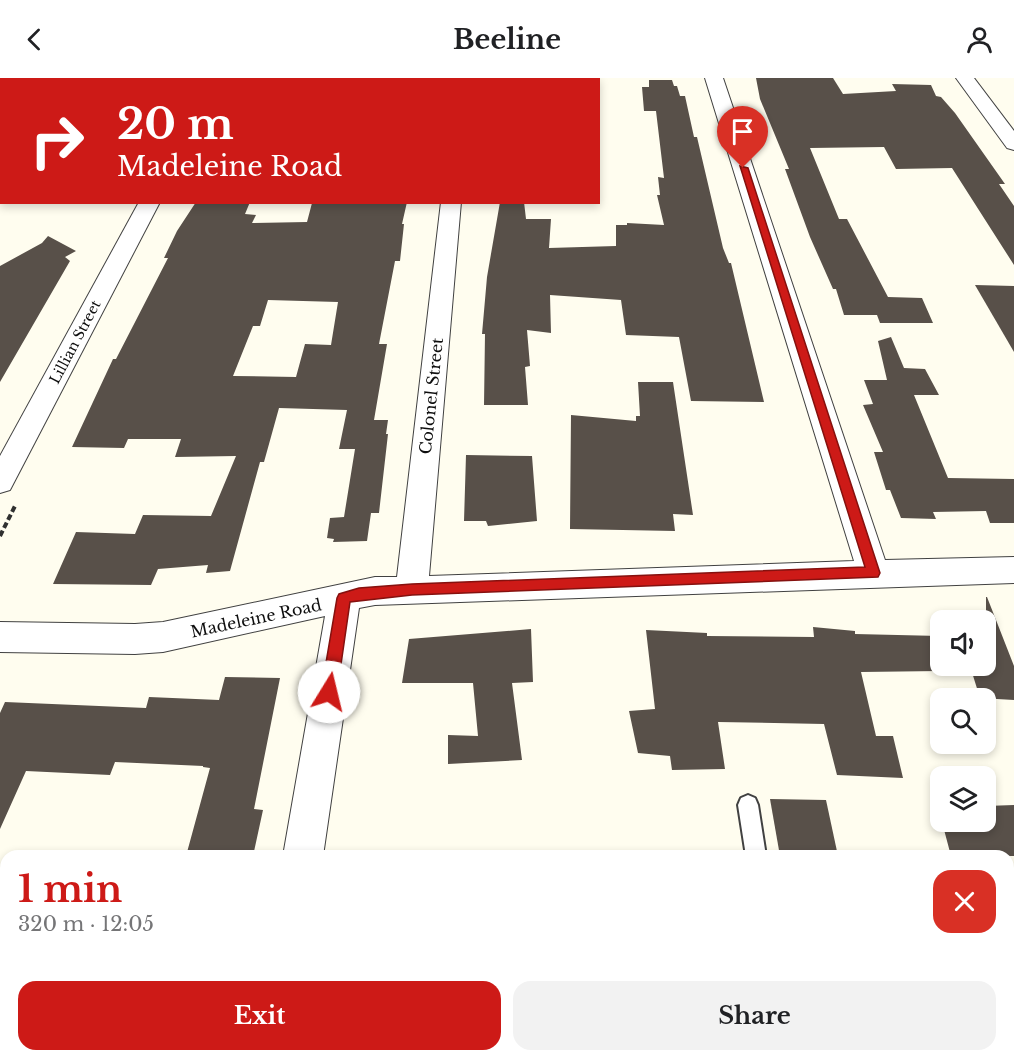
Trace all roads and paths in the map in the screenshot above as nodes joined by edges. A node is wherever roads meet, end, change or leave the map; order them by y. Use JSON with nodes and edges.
{"nodes":[{"id":1,"x":714,"y":78,"type":"edge"},
{"id":2,"x":965,"y":78,"type":"edge"},
{"id":3,"x":1014,"y":144,"type":"edge"},
{"id":4,"x":149,"y":204,"type":"edge"},
{"id":5,"x":451,"y":204,"type":"edge"},
{"id":6,"x":0,"y":482,"type":"edge"},
{"id":7,"x":1014,"y":570,"type":"edge"},
{"id":8,"x":874,"y":573,"type":"junction"},
{"id":9,"x":412,"y":590,"type":"junction"},
{"id":10,"x":344,"y":598,"type":"junction"},
{"id":11,"x":0,"y":637,"type":"edge"},
{"id":12,"x":748,"y":805,"type":"dead end"},
{"id":13,"x":304,"y":850,"type":"edge"},
{"id":14,"x":755,"y":850,"type":"edge"}],
"edges":[{"from":1,"to":8,"type":"street"},
{"from":2,"to":3,"type":"street"},
{"from":4,"to":6,"type":"street","name":"Lillian Street"},
{"from":5,"to":9,"type":"street","name":"Colonel Street"},
{"from":7,"to":8,"type":"street","name":"Madeleine Road"},
{"from":8,"to":9,"type":"street","name":"Madeleine Road"},
{"from":9,"to":10,"type":"street","name":"Madeleine Road"},
{"from":10,"to":11,"type":"street","name":"Madeleine Road"},
{"from":10,"to":13,"type":"street"},
{"from":12,"to":14,"type":"lane"}]}
